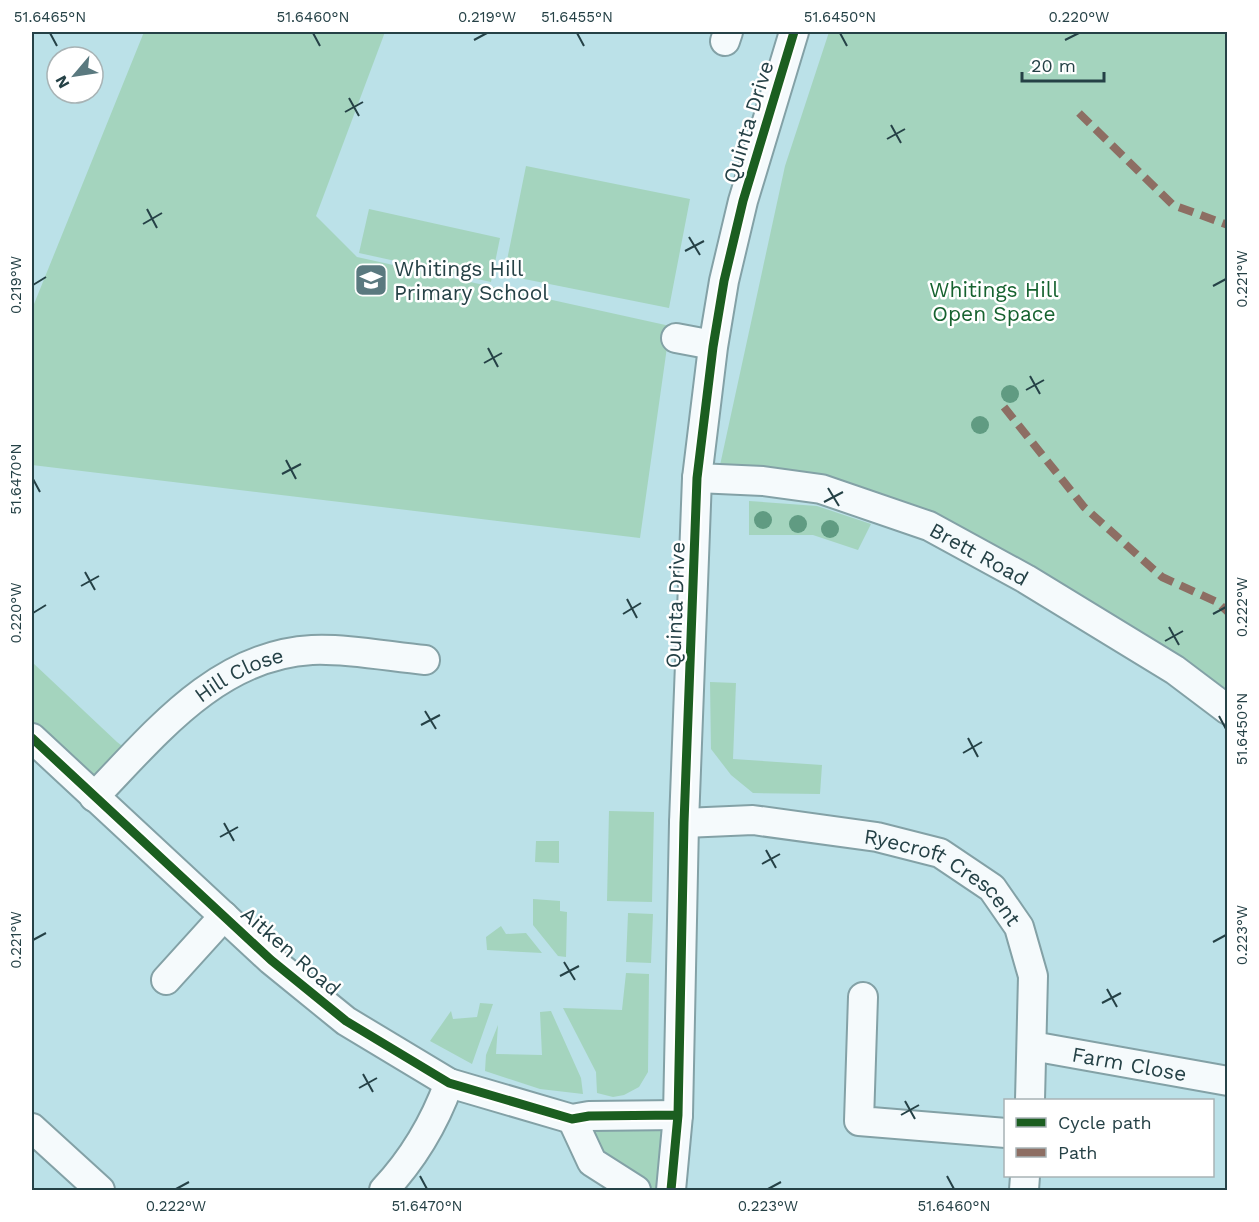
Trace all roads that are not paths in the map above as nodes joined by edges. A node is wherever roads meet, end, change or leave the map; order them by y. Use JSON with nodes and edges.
{"nodes":[{"id":1,"x":794,"y":32,"type":"edge"},
{"id":2,"x":676,"y":338,"type":"dead end"},
{"id":3,"x":713,"y":345,"type":"junction"},
{"id":4,"x":697,"y":478,"type":"junction"},
{"id":5,"x":425,"y":660,"type":"dead end"},
{"id":6,"x":1227,"y":710,"type":"edge"},
{"id":7,"x":32,"y":738,"type":"edge"},
{"id":8,"x":94,"y":797,"type":"junction"},
{"id":9,"x":684,"y":823,"type":"junction"},
{"id":10,"x":224,"y":916,"type":"junction"},
{"id":11,"x":166,"y":980,"type":"dead end"},
{"id":12,"x":862,"y":997,"type":"dead end"},
{"id":13,"x":1032,"y":1046,"type":"junction"},
{"id":14,"x":1227,"y":1081,"type":"edge"},
{"id":15,"x":449,"y":1083,"type":"junction"},
{"id":16,"x":1030,"y":1099,"type":"edge"},
{"id":17,"x":678,"y":1115,"type":"junction"},
{"id":18,"x":572,"y":1119,"type":"junction"},
{"id":19,"x":32,"y":1128,"type":"edge"},
{"id":20,"x":1004,"y":1133,"type":"edge"},
{"id":21,"x":386,"y":1190,"type":"edge"},
{"id":22,"x":100,"y":1191,"type":"edge"},
{"id":23,"x":636,"y":1191,"type":"edge"},
{"id":24,"x":671,"y":1191,"type":"edge"}],
"edges":[{"from":1,"to":3,"type":"street","name":"Quinta Drive"},
{"from":2,"to":3,"type":"street"},
{"from":3,"to":4,"type":"street","name":"Quinta Drive"},
{"from":4,"to":6,"type":"street","name":"Brett Road"},
{"from":4,"to":9,"type":"street","name":"Quinta Drive"},
{"from":5,"to":8,"type":"street","name":"Hill Close"},
{"from":7,"to":8,"type":"street","name":"Aitken Road"},
{"from":8,"to":10,"type":"street","name":"Aitken Road"},
{"from":9,"to":13,"type":"street","name":"Ryecroft Crescent"},
{"from":9,"to":17,"type":"street","name":"Quinta Drive"},
{"from":10,"to":11,"type":"street"},
{"from":10,"to":15,"type":"street","name":"Aitken Road"},
{"from":12,"to":20,"type":"street"},
{"from":13,"to":14,"type":"street","name":"Farm Close"},
{"from":13,"to":16,"type":"street","name":"Ryecroft Crescent"},
{"from":15,"to":18,"type":"street","name":"Aitken Road"},
{"from":15,"to":21,"type":"street"},
{"from":17,"to":18,"type":"street","name":"Aitken Road"},
{"from":17,"to":24,"type":"street","name":"Quinta Drive"},
{"from":18,"to":23,"type":"street"},
{"from":19,"to":22,"type":"street"}]}
